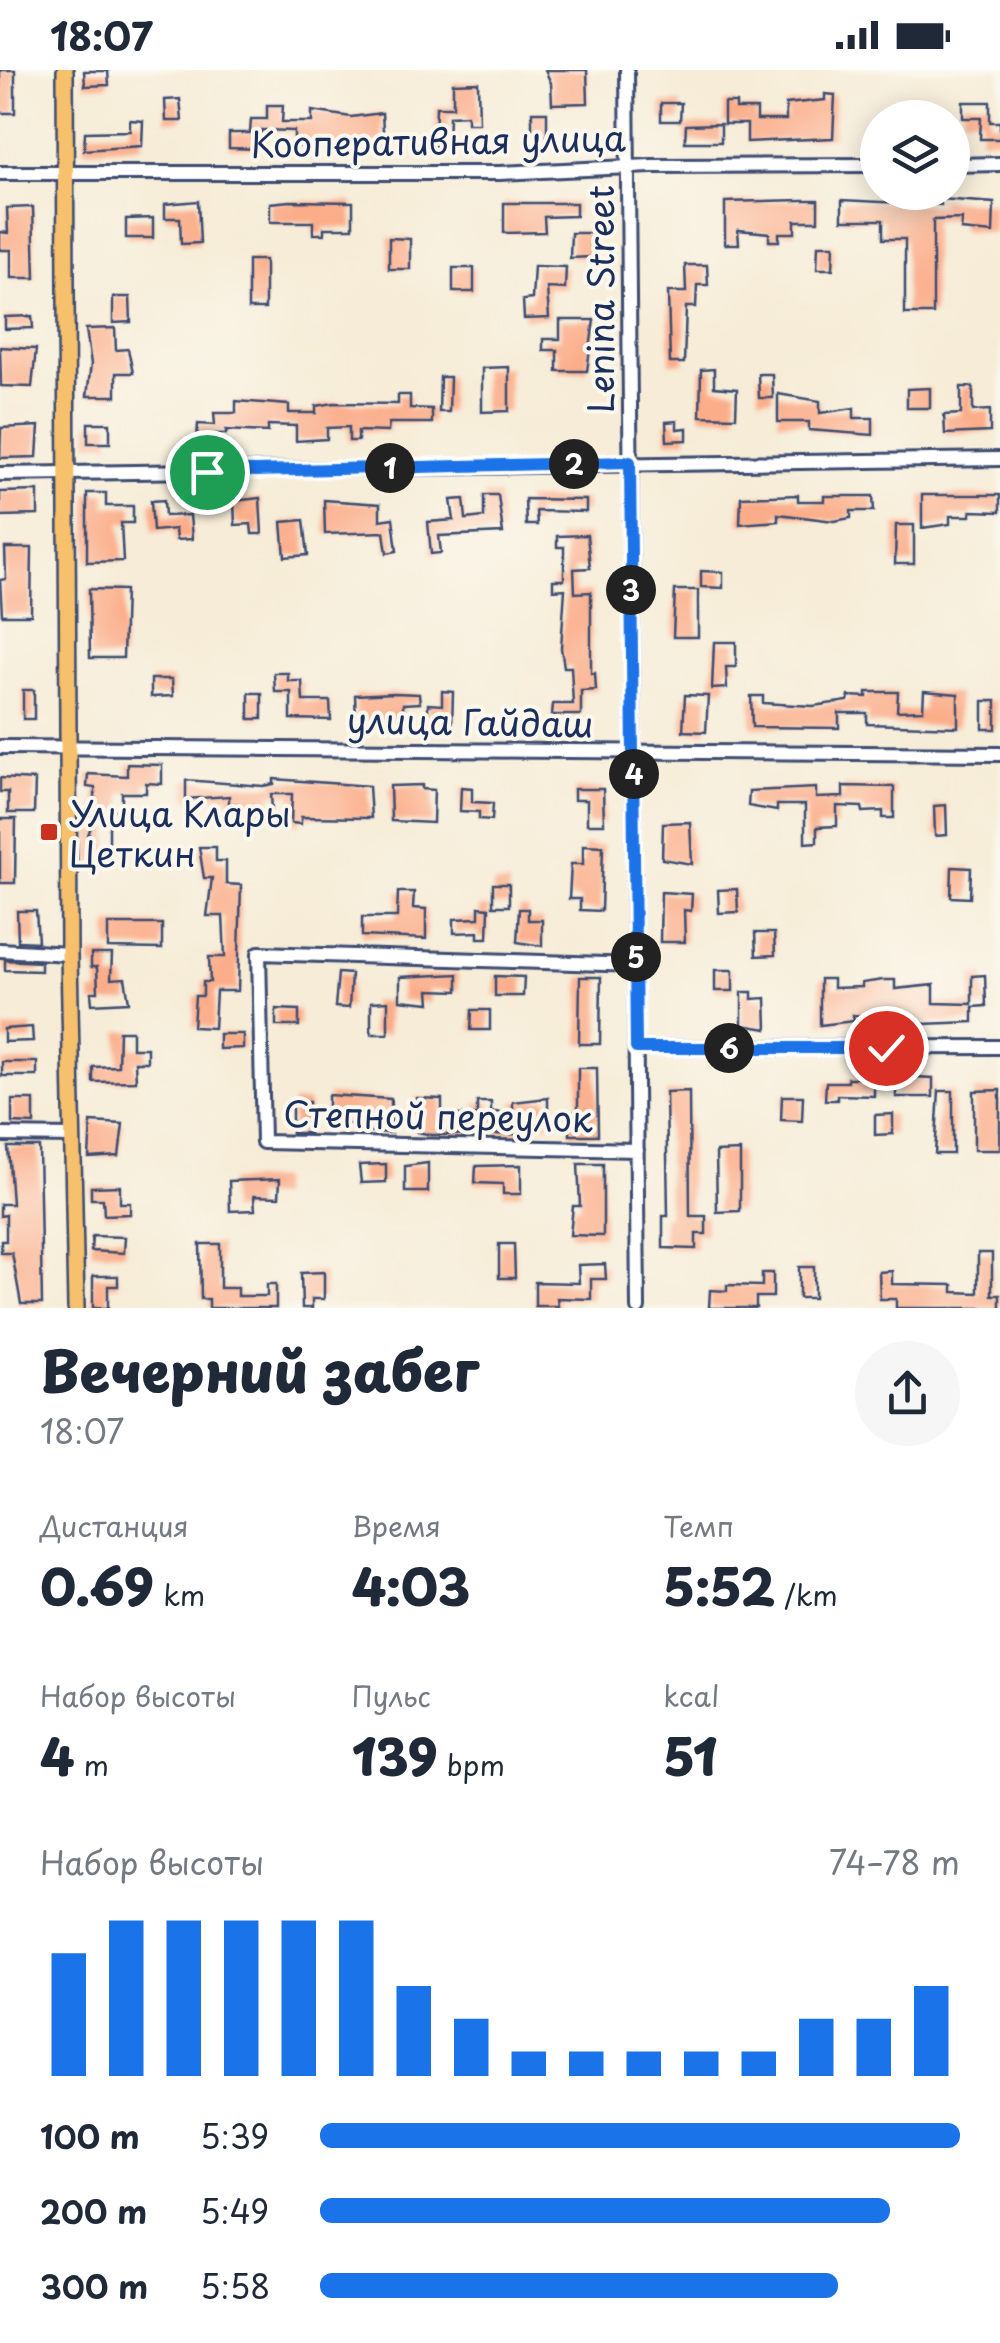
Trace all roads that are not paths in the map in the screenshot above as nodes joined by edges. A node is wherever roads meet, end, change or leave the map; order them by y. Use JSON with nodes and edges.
{"nodes":[{"id":1,"x":66,"y":70,"type":"edge"},
{"id":2,"x":628,"y":70,"type":"edge"},
{"id":3,"x":970,"y":164,"type":"edge"},
{"id":4,"x":1000,"y":164,"type":"edge"},
{"id":5,"x":860,"y":165,"type":"edge"},
{"id":6,"x":628,"y":167,"type":"junction"},
{"id":7,"x":66,"y":172,"type":"junction"},
{"id":8,"x":0,"y":173,"type":"edge"},
{"id":9,"x":1000,"y":460,"type":"edge"},
{"id":10,"x":630,"y":462,"type":"junction"},
{"id":11,"x":0,"y":474,"type":"edge"},
{"id":12,"x":66,"y":475,"type":"junction"},
{"id":13,"x":0,"y":747,"type":"edge"},
{"id":14,"x":68,"y":747,"type":"junction"},
{"id":15,"x":634,"y":753,"type":"junction"},
{"id":16,"x":1000,"y":754,"type":"edge"},
{"id":17,"x":0,"y":950,"type":"edge"},
{"id":18,"x":69,"y":954,"type":"junction"},
{"id":19,"x":636,"y":965,"type":"junction"},
{"id":20,"x":636,"y":1048,"type":"junction"},
{"id":21,"x":1000,"y":1048,"type":"edge"},
{"id":22,"x":0,"y":1135,"type":"edge"},
{"id":23,"x":72,"y":1136,"type":"junction"},
{"id":24,"x":637,"y":1150,"type":"junction"},
{"id":25,"x":76,"y":1308,"type":"edge"},
{"id":26,"x":638,"y":1308,"type":"edge"}],
"edges":[{"from":1,"to":7,"type":"main road"},
{"from":2,"to":6,"type":"street","name":"Lenina Street"},
{"from":3,"to":4,"type":"street"},
{"from":5,"to":6,"type":"street","name":"Кооперативная улица"},
{"from":6,"to":7,"type":"street","name":"Кооперативная улица"},
{"from":6,"to":10,"type":"street","name":"Lenina Street"},
{"from":7,"to":8,"type":"street","name":"Кооперативная улица"},
{"from":7,"to":12,"type":"main road"},
{"from":9,"to":10,"type":"street"},
{"from":10,"to":12,"type":"street"},
{"from":10,"to":15,"type":"street","name":"Lenina Street"},
{"from":11,"to":12,"type":"street"},
{"from":12,"to":14,"type":"main road"},
{"from":13,"to":14,"type":"street","name":"улица Гайдаш"},
{"from":14,"to":15,"type":"street","name":"улица Гайдаш"},
{"from":14,"to":18,"type":"main road"},
{"from":15,"to":16,"type":"street","name":"улица Гайдаш"},
{"from":15,"to":19,"type":"street","name":"Lenina Street"},
{"from":17,"to":18,"type":"street"},
{"from":18,"to":23,"type":"main road"},
{"from":19,"to":20,"type":"street","name":"Lenina Street"},
{"from":19,"to":24,"type":"street","name":"Степной переулок"},
{"from":20,"to":21,"type":"street"},
{"from":20,"to":24,"type":"street","name":"Lenina Street"},
{"from":22,"to":23,"type":"street"},
{"from":23,"to":25,"type":"main road"},
{"from":24,"to":26,"type":"street","name":"Lenina Street"}]}
